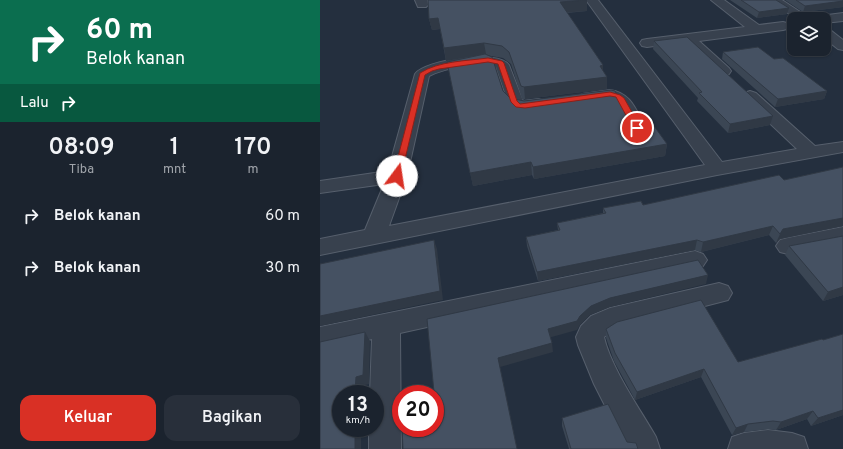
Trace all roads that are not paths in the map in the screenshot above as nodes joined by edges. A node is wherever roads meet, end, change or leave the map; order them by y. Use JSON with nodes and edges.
{"nodes":[{"id":1,"x":592,"y":0,"type":"edge"},
{"id":2,"x":717,"y":0,"type":"edge"},
{"id":3,"x":774,"y":0,"type":"edge"},
{"id":4,"x":794,"y":12,"type":"edge"},
{"id":5,"x":843,"y":17,"type":"edge"},
{"id":6,"x":831,"y":18,"type":"edge"},
{"id":7,"x":783,"y":26,"type":"dead end"},
{"id":8,"x":756,"y":29,"type":"junction"},
{"id":9,"x":831,"y":37,"type":"edge"},
{"id":10,"x":688,"y":38,"type":"junction"},
{"id":11,"x":647,"y":43,"type":"dead end"},
{"id":12,"x":843,"y":46,"type":"edge"},
{"id":13,"x":637,"y":128,"type":"edge"},
{"id":14,"x":843,"y":146,"type":"edge"},
{"id":15,"x":811,"y":152,"type":"junction"},
{"id":16,"x":717,"y":169,"type":"junction"},
{"id":17,"x":397,"y":176,"type":"junction"},
{"id":18,"x":320,"y":187,"type":"edge"},
{"id":19,"x":843,"y":235,"type":"edge"},
{"id":20,"x":373,"y":237,"type":"junction"},
{"id":21,"x":788,"y":246,"type":"edge"},
{"id":22,"x":320,"y":247,"type":"edge"},
{"id":23,"x":695,"y":260,"type":"edge"},
{"id":24,"x":719,"y":293,"type":"dead end"},
{"id":25,"x":386,"y":324,"type":"junction"},
{"id":26,"x":320,"y":339,"type":"edge"},
{"id":27,"x":386,"y":449,"type":"edge"},
{"id":28,"x":644,"y":449,"type":"edge"},
{"id":29,"x":744,"y":449,"type":"edge"},
{"id":30,"x":792,"y":449,"type":"edge"}],
"edges":[{"from":1,"to":16,"type":"street"},
{"from":2,"to":8,"type":"street"},
{"from":3,"to":4,"type":"street"},
{"from":5,"to":6,"type":"street"},
{"from":7,"to":8,"type":"street"},
{"from":8,"to":10,"type":"street"},
{"from":9,"to":12,"type":"street"},
{"from":10,"to":11,"type":"street"},
{"from":10,"to":15,"type":"street"},
{"from":13,"to":17,"type":"street"},
{"from":14,"to":15,"type":"street"},
{"from":15,"to":16,"type":"street"},
{"from":16,"to":20,"type":"street"},
{"from":17,"to":18,"type":"street"},
{"from":17,"to":20,"type":"street"},
{"from":19,"to":21,"type":"street"},
{"from":20,"to":22,"type":"street"},
{"from":23,"to":25,"type":"street"},
{"from":24,"to":28,"type":"street"},
{"from":25,"to":26,"type":"street"},
{"from":25,"to":27,"type":"street"},
{"from":29,"to":30,"type":"street"}]}
